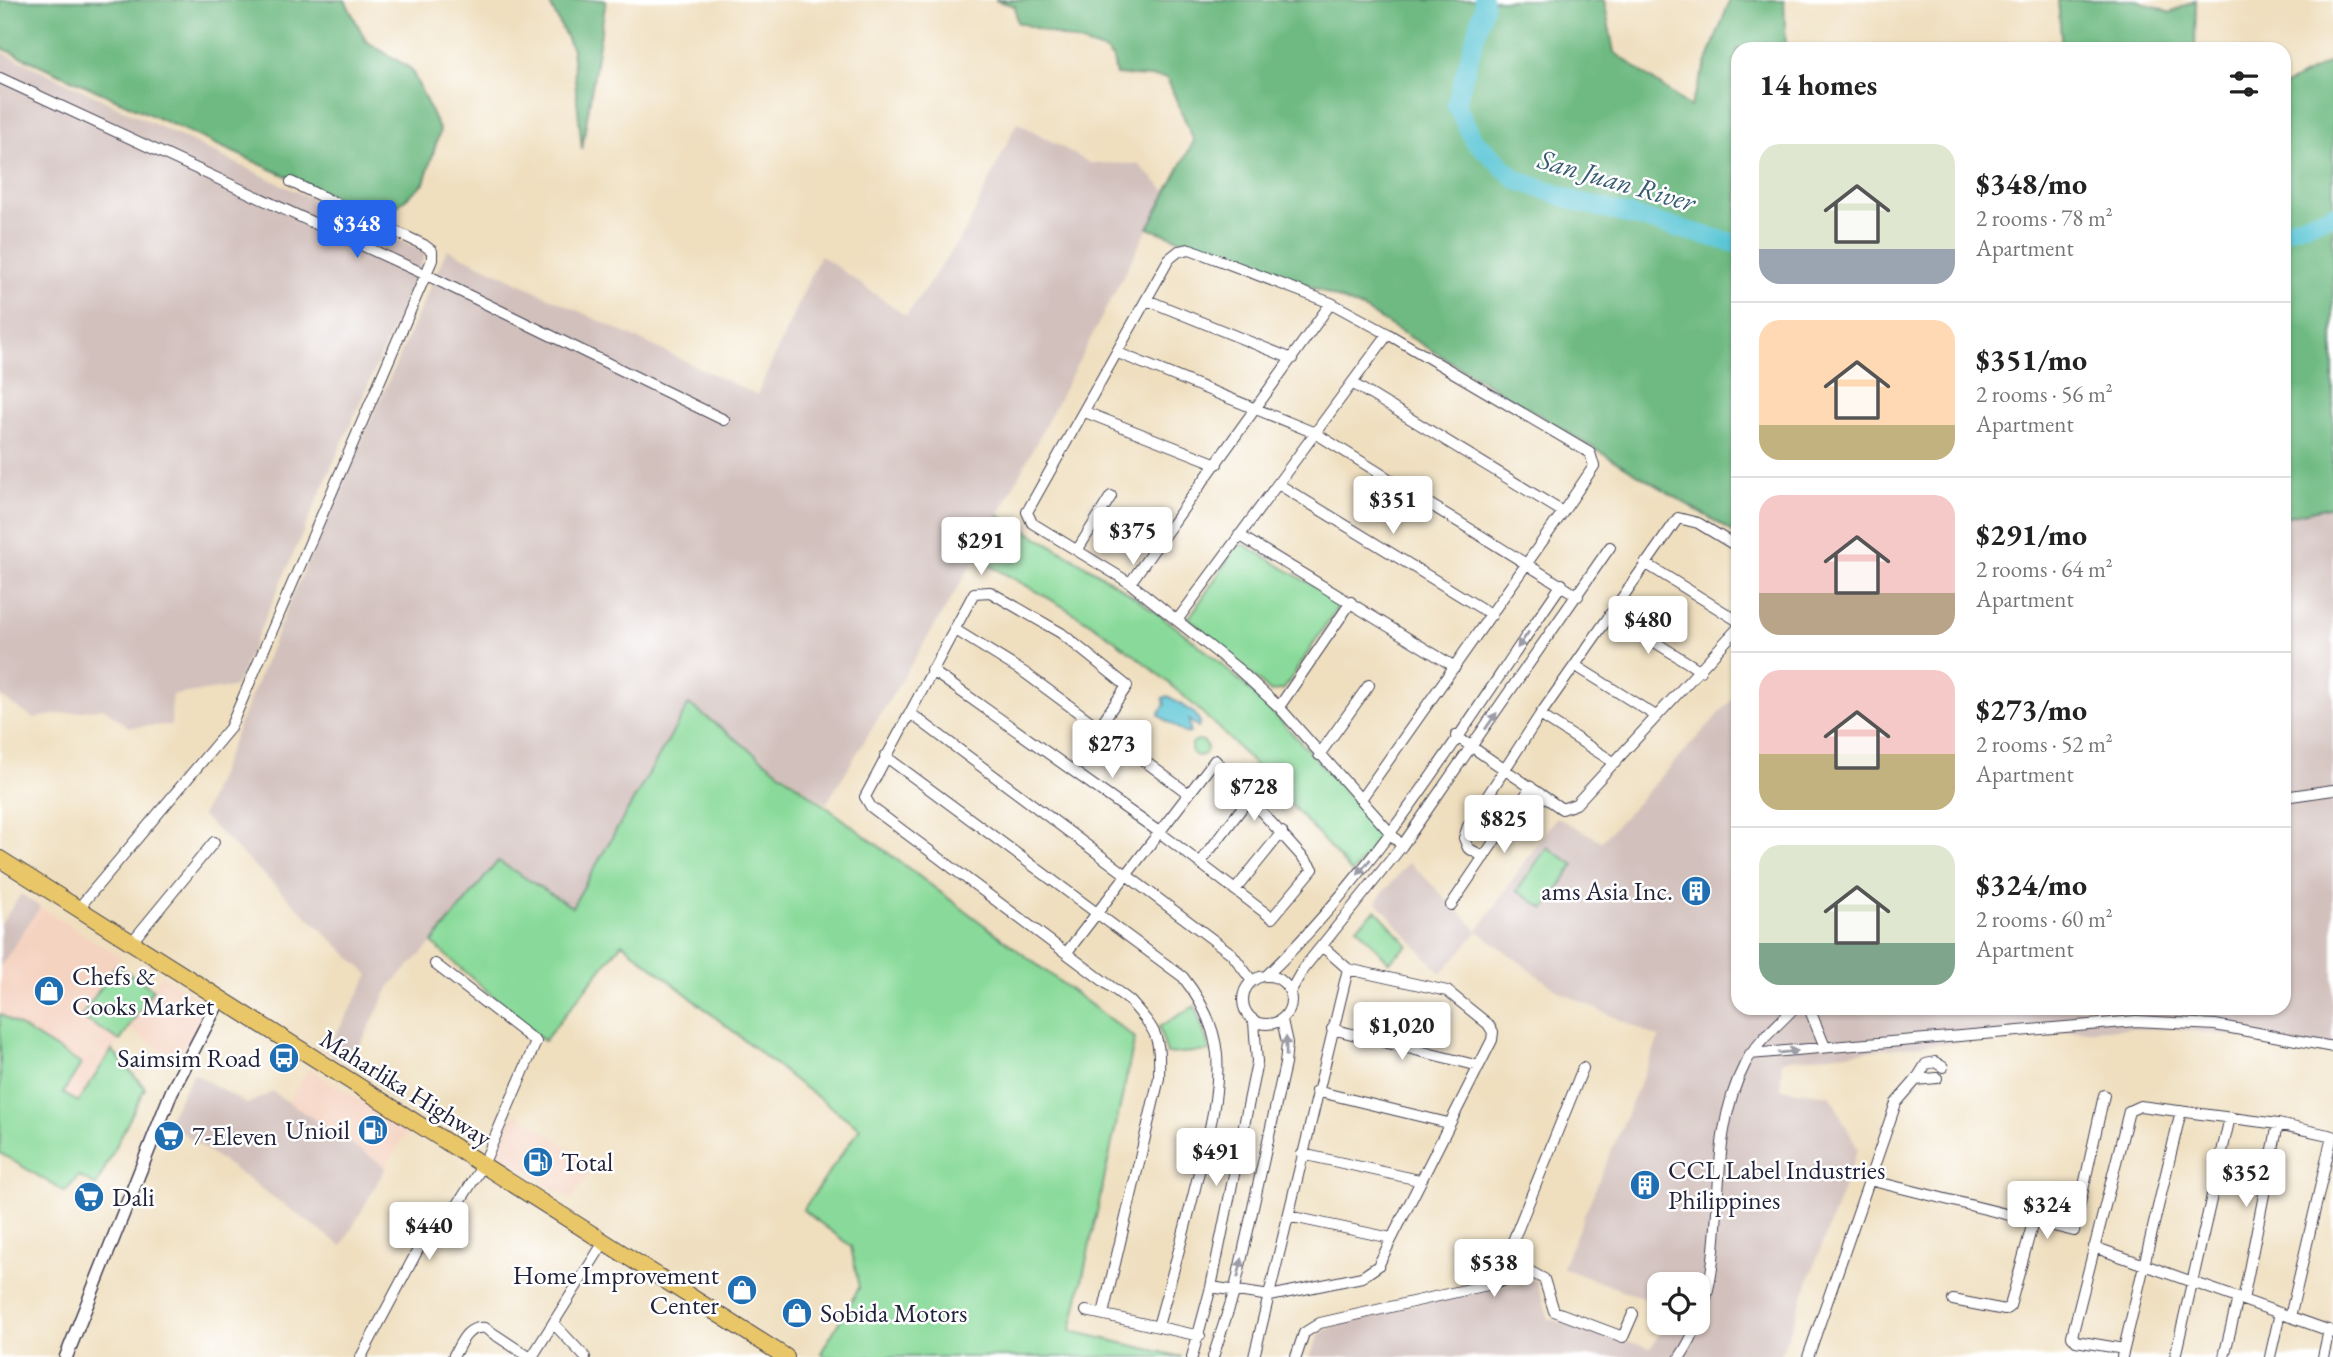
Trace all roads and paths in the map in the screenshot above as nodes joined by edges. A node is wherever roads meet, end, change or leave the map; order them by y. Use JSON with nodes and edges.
{"nodes":[{"id":1,"x":0,"y":78,"type":"edge"},
{"id":2,"x":291,"y":182,"type":"dead end"},
{"id":3,"x":425,"y":274,"type":"junction"},
{"id":4,"x":1147,"y":300,"type":"junction"},
{"id":5,"x":1331,"y":303,"type":"junction"},
{"id":6,"x":1388,"y":334,"type":"junction"},
{"id":7,"x":1118,"y":354,"type":"junction"},
{"id":8,"x":1292,"y":359,"type":"junction"},
{"id":9,"x":1352,"y":383,"type":"junction"},
{"id":10,"x":1255,"y":411,"type":"junction"},
{"id":11,"x":1085,"y":412,"type":"junction"},
{"id":12,"x":724,"y":420,"type":"dead end"},
{"id":13,"x":1315,"y":433,"type":"junction"},
{"id":14,"x":1217,"y":464,"type":"junction"},
{"id":15,"x":1278,"y":484,"type":"junction"},
{"id":16,"x":1111,"y":496,"type":"dead end"},
{"id":17,"x":1563,"y":512,"type":"junction"},
{"id":18,"x":1240,"y":535,"type":"junction"},
{"id":19,"x":1731,"y":543,"type":"edge"},
{"id":20,"x":1610,"y":547,"type":"dead end"},
{"id":21,"x":1077,"y":549,"type":"junction"},
{"id":22,"x":1529,"y":562,"type":"junction"},
{"id":23,"x":1645,"y":563,"type":"junction"},
{"id":24,"x":1130,"y":583,"type":"junction"},
{"id":25,"x":1562,"y":584,"type":"junction"},
{"id":26,"x":1578,"y":596,"type":"junction"},
{"id":27,"x":1351,"y":602,"type":"junction"},
{"id":28,"x":1610,"y":614,"type":"junction"},
{"id":29,"x":1492,"y":615,"type":"junction"},
{"id":30,"x":1731,"y":617,"type":"edge"},
{"id":31,"x":1178,"y":619,"type":"junction"},
{"id":32,"x":954,"y":629,"type":"junction"},
{"id":33,"x":1731,"y":636,"type":"edge"},
{"id":34,"x":1576,"y":666,"type":"junction"},
{"id":35,"x":1455,"y":667,"type":"junction"},
{"id":36,"x":931,"y":670,"type":"junction"},
{"id":37,"x":1701,"y":671,"type":"junction"},
{"id":38,"x":1369,"y":685,"type":"dead end"},
{"id":39,"x":1279,"y":707,"type":"junction"},
{"id":40,"x":910,"y":713,"type":"junction"},
{"id":41,"x":1540,"y":715,"type":"junction"},
{"id":42,"x":1656,"y":716,"type":"junction"},
{"id":43,"x":1099,"y":727,"type":"junction"},
{"id":44,"x":1456,"y":736,"type":"junction"},
{"id":45,"x":1472,"y":747,"type":"junction"},
{"id":46,"x":1319,"y":755,"type":"junction"},
{"id":47,"x":886,"y":756,"type":"junction"},
{"id":48,"x":1615,"y":763,"type":"junction"},
{"id":49,"x":1505,"y":769,"type":"junction"},
{"id":50,"x":1531,"y":788,"type":"junction"},
{"id":51,"x":2333,"y":790,"type":"edge"},
{"id":52,"x":1189,"y":794,"type":"junction"},
{"id":53,"x":1251,"y":796,"type":"junction"},
{"id":54,"x":2291,"y":796,"type":"edge"},
{"id":55,"x":1361,"y":799,"type":"junction"},
{"id":56,"x":1159,"y":832,"type":"junction"},
{"id":57,"x":1282,"y":832,"type":"junction"},
{"id":58,"x":1391,"y":832,"type":"junction"},
{"id":59,"x":214,"y":842,"type":"dead end"},
{"id":60,"x":1402,"y":846,"type":"junction"},
{"id":61,"x":1484,"y":858,"type":"junction"},
{"id":62,"x":0,"y":859,"type":"edge"},
{"id":63,"x":1200,"y":863,"type":"junction"},
{"id":64,"x":1127,"y":874,"type":"junction"},
{"id":65,"x":1235,"y":890,"type":"junction"},
{"id":66,"x":1451,"y":905,"type":"dead end"},
{"id":67,"x":77,"y":910,"type":"junction"},
{"id":68,"x":1097,"y":913,"type":"junction"},
{"id":69,"x":131,"y":943,"type":"junction"},
{"id":70,"x":1322,"y":946,"type":"junction"},
{"id":71,"x":1068,"y":952,"type":"junction"},
{"id":72,"x":435,"y":964,"type":"dead end"},
{"id":73,"x":1348,"y":969,"type":"junction"},
{"id":74,"x":1266,"y":976,"type":"junction"},
{"id":75,"x":1252,"y":981,"type":"junction"},
{"id":76,"x":1290,"y":992,"type":"junction"},
{"id":77,"x":220,"y":999,"type":"junction"},
{"id":78,"x":1787,"y":1015,"type":"edge"},
{"id":79,"x":1812,"y":1015,"type":"edge"},
{"id":80,"x":1282,"y":1020,"type":"junction"},
{"id":81,"x":1254,"y":1021,"type":"junction"},
{"id":82,"x":1332,"y":1029,"type":"junction"},
{"id":83,"x":2333,"y":1047,"type":"edge"},
{"id":84,"x":1825,"y":1048,"type":"junction"},
{"id":85,"x":1750,"y":1054,"type":"junction"},
{"id":86,"x":1479,"y":1066,"type":"junction"},
{"id":87,"x":1943,"y":1067,"type":"dead end"},
{"id":88,"x":1583,"y":1069,"type":"dead end"},
{"id":89,"x":1937,"y":1078,"type":"dead end"},
{"id":90,"x":1916,"y":1080,"type":"junction"},
{"id":91,"x":1316,"y":1091,"type":"junction"},
{"id":92,"x":2104,"y":1095,"type":"dead end"},
{"id":93,"x":2181,"y":1111,"type":"junction"},
{"id":94,"x":2230,"y":1117,"type":"junction"},
{"id":95,"x":1448,"y":1123,"type":"junction"},
{"id":96,"x":2278,"y":1124,"type":"junction"},
{"id":97,"x":2332,"y":1136,"type":"edge"},
{"id":98,"x":1302,"y":1154,"type":"junction"},
{"id":99,"x":483,"y":1165,"type":"junction"},
{"id":100,"x":1419,"y":1180,"type":"junction"},
{"id":101,"x":1869,"y":1180,"type":"junction"},
{"id":102,"x":1288,"y":1216,"type":"junction"},
{"id":103,"x":2033,"y":1222,"type":"junction"},
{"id":104,"x":1391,"y":1238,"type":"junction"},
{"id":105,"x":604,"y":1242,"type":"junction"},
{"id":106,"x":2094,"y":1247,"type":"junction"},
{"id":107,"x":2145,"y":1265,"type":"junction"},
{"id":108,"x":2193,"y":1282,"type":"junction"},
{"id":109,"x":1496,"y":1283,"type":"junction"},
{"id":110,"x":1211,"y":1287,"type":"junction"},
{"id":111,"x":1234,"y":1293,"type":"junction"},
{"id":112,"x":1270,"y":1296,"type":"junction"},
{"id":113,"x":2240,"y":1299,"type":"junction"},
{"id":114,"x":1953,"y":1300,"type":"dead end"},
{"id":115,"x":1086,"y":1311,"type":"dead end"},
{"id":116,"x":1103,"y":1314,"type":"junction"},
{"id":117,"x":1633,"y":1314,"type":"dead end"},
{"id":118,"x":2285,"y":1315,"type":"junction"},
{"id":119,"x":554,"y":1324,"type":"junction"},
{"id":120,"x":1158,"y":1326,"type":"junction"},
{"id":121,"x":2331,"y":1331,"type":"edge"},
{"id":122,"x":1200,"y":1336,"type":"junction"},
{"id":123,"x":2123,"y":1353,"type":"edge"},
{"id":124,"x":66,"y":1357,"type":"edge"},
{"id":125,"x":361,"y":1357,"type":"edge"},
{"id":126,"x":453,"y":1357,"type":"edge"},
{"id":127,"x":530,"y":1357,"type":"edge"},
{"id":128,"x":585,"y":1357,"type":"edge"},
{"id":129,"x":786,"y":1357,"type":"edge"},
{"id":130,"x":1192,"y":1357,"type":"edge"},
{"id":131,"x":1213,"y":1357,"type":"edge"},
{"id":132,"x":1254,"y":1357,"type":"edge"},
{"id":133,"x":1296,"y":1357,"type":"edge"},
{"id":134,"x":1680,"y":1357,"type":"edge"},
{"id":135,"x":1808,"y":1357,"type":"edge"},
{"id":136,"x":2175,"y":1357,"type":"edge"},
{"id":137,"x":2224,"y":1357,"type":"edge"},
{"id":138,"x":2270,"y":1357,"type":"edge"},
{"id":139,"x":2323,"y":1357,"type":"edge"}],
"edges":[{"from":1,"to":3,"type":"street"},
{"from":2,"to":3,"type":"street"},
{"from":3,"to":12,"type":"street"},
{"from":3,"to":67,"type":"street"},
{"from":4,"to":5,"type":"street"},
{"from":4,"to":7,"type":"street"},
{"from":4,"to":8,"type":"street"},
{"from":5,"to":6,"type":"street"},
{"from":5,"to":8,"type":"street"},
{"from":6,"to":9,"type":"street"},
{"from":6,"to":17,"type":"street"},
{"from":7,"to":10,"type":"street"},
{"from":7,"to":11,"type":"street"},
{"from":8,"to":10,"type":"street"},
{"from":9,"to":13,"type":"street"},
{"from":9,"to":17,"type":"street"},
{"from":10,"to":13,"type":"street"},
{"from":10,"to":14,"type":"street"},
{"from":11,"to":14,"type":"street"},
{"from":11,"to":21,"type":"street"},
{"from":13,"to":15,"type":"street"},
{"from":13,"to":22,"type":"street"},
{"from":14,"to":24,"type":"street"},
{"from":15,"to":18,"type":"street"},
{"from":15,"to":29,"type":"street"},
{"from":16,"to":21,"type":"street"},
{"from":17,"to":22,"type":"street"},
{"from":18,"to":27,"type":"street"},
{"from":18,"to":31,"type":"street"},
{"from":19,"to":23,"type":"street"},
{"from":20,"to":26,"type":"street"},
{"from":21,"to":24,"type":"street"},
{"from":22,"to":25,"type":"street"},
{"from":22,"to":29,"type":"street"},
{"from":23,"to":28,"type":"street"},
{"from":23,"to":30,"type":"street"},
{"from":24,"to":31,"type":"street"},
{"from":25,"to":26,"type":"street"},
{"from":25,"to":44,"type":"street","one_way":true},
{"from":45,"to":26,"type":"street","one_way":true},
{"from":27,"to":35,"type":"street"},
{"from":27,"to":39,"type":"street"},
{"from":28,"to":34,"type":"street"},
{"from":28,"to":37,"type":"street"},
{"from":29,"to":35,"type":"street"},
{"from":31,"to":39,"type":"street"},
{"from":32,"to":36,"type":"street"},
{"from":32,"to":43,"type":"street"},
{"from":32,"to":43,"type":"street"},
{"from":33,"to":37,"type":"street"},
{"from":34,"to":41,"type":"street"},
{"from":34,"to":42,"type":"street"},
{"from":35,"to":55,"type":"street"},
{"from":36,"to":40,"type":"street"},
{"from":36,"to":56,"type":"street"},
{"from":37,"to":42,"type":"street"},
{"from":38,"to":46,"type":"street"},
{"from":39,"to":46,"type":"street"},
{"from":40,"to":47,"type":"street"},
{"from":40,"to":64,"type":"street"},
{"from":41,"to":48,"type":"street"},
{"from":41,"to":49,"type":"street"},
{"from":42,"to":48,"type":"street"},
{"from":43,"to":52,"type":"street"},
{"from":44,"to":45,"type":"street"},
{"from":44,"to":58,"type":"street"},
{"from":45,"to":49,"type":"street"},
{"from":45,"to":60,"type":"street"},
{"from":46,"to":55,"type":"street"},
{"from":47,"to":68,"type":"street"},
{"from":47,"to":71,"type":"street"},
{"from":48,"to":50,"type":"street"},
{"from":49,"to":50,"type":"street"},
{"from":49,"to":61,"type":"street"},
{"from":50,"to":61,"type":"street"},
{"from":51,"to":54,"type":"street"},
{"from":52,"to":53,"type":"street"},
{"from":52,"to":56,"type":"street"},
{"from":53,"to":57,"type":"street"},
{"from":53,"to":63,"type":"street"},
{"from":55,"to":58,"type":"street"},
{"from":56,"to":63,"type":"street"},
{"from":56,"to":64,"type":"street"},
{"from":57,"to":65,"type":"street"},
{"from":57,"to":65,"type":"street"},
{"from":58,"to":60,"type":"street"},
{"from":58,"to":74,"type":"street","one_way":true},
{"from":59,"to":69,"type":"street"},
{"from":60,"to":70,"type":"street"},
{"from":61,"to":66,"type":"street"},
{"from":62,"to":67,"type":"highway","name":"Maharlika Highway"},
{"from":63,"to":65,"type":"street"},
{"from":64,"to":68,"type":"street"},
{"from":64,"to":75,"type":"street"},
{"from":67,"to":69,"type":"highway","name":"Maharlika Highway"},
{"from":68,"to":71,"type":"street"},
{"from":68,"to":120,"type":"street"},
{"from":69,"to":77,"type":"highway","name":"Maharlika Highway"},
{"from":70,"to":73,"type":"street"},
{"from":70,"to":76,"type":"street"},
{"from":71,"to":116,"type":"street"},
{"from":72,"to":99,"type":"street"},
{"from":73,"to":82,"type":"street"},
{"from":73,"to":86,"type":"street"},
{"from":74,"to":75,"type":"street"},
{"from":74,"to":76,"type":"street"},
{"from":75,"to":81,"type":"street"},
{"from":76,"to":80,"type":"street"},
{"from":77,"to":99,"type":"highway","name":"Maharlika Highway"},
{"from":77,"to":124,"type":"street"},
{"from":78,"to":85,"type":"street"},
{"from":79,"to":84,"type":"street"},
{"from":80,"to":81,"type":"street"},
{"from":111,"to":80,"type":"street","one_way":true},
{"from":81,"to":110,"type":"street"},
{"from":82,"to":86,"type":"street"},
{"from":82,"to":91,"type":"street"},
{"from":83,"to":84,"type":"street"},
{"from":85,"to":84,"type":"street","one_way":true},
{"from":85,"to":134,"type":"street"},
{"from":86,"to":95,"type":"street"},
{"from":87,"to":90,"type":"street"},
{"from":88,"to":109,"type":"street"},
{"from":89,"to":90,"type":"street"},
{"from":90,"to":101,"type":"street"},
{"from":91,"to":95,"type":"street"},
{"from":91,"to":98,"type":"street"},
{"from":92,"to":103,"type":"street"},
{"from":93,"to":94,"type":"street"},
{"from":93,"to":106,"type":"street"},
{"from":93,"to":107,"type":"street"},
{"from":94,"to":96,"type":"street"},
{"from":94,"to":108,"type":"street"},
{"from":95,"to":100,"type":"street"},
{"from":96,"to":97,"type":"street"},
{"from":96,"to":113,"type":"street"},
{"from":97,"to":118,"type":"street"},
{"from":98,"to":100,"type":"street"},
{"from":98,"to":102,"type":"street"},
{"from":99,"to":105,"type":"highway","name":"Maharlika Highway"},
{"from":99,"to":125,"type":"street"},
{"from":100,"to":104,"type":"street"},
{"from":101,"to":103,"type":"street"},
{"from":101,"to":135,"type":"street"},
{"from":102,"to":104,"type":"street"},
{"from":102,"to":112,"type":"street"},
{"from":103,"to":114,"type":"street"},
{"from":104,"to":112,"type":"street"},
{"from":105,"to":119,"type":"street"},
{"from":105,"to":129,"type":"highway","name":"Maharlika Highway"},
{"from":106,"to":107,"type":"street"},
{"from":106,"to":123,"type":"street"},
{"from":107,"to":108,"type":"street"},
{"from":107,"to":123,"type":"street"},
{"from":108,"to":113,"type":"street"},
{"from":108,"to":136,"type":"street"},
{"from":109,"to":117,"type":"street"},
{"from":109,"to":133,"type":"street"},
{"from":110,"to":111,"type":"street"},
{"from":110,"to":122,"type":"street"},
{"from":111,"to":112,"type":"street"},
{"from":111,"to":131,"type":"street"},
{"from":112,"to":132,"type":"street"},
{"from":113,"to":118,"type":"street"},
{"from":113,"to":137,"type":"street"},
{"from":115,"to":116,"type":"street"},
{"from":116,"to":120,"type":"street"},
{"from":118,"to":121,"type":"street"},
{"from":118,"to":138,"type":"street"},
{"from":119,"to":127,"type":"street"},
{"from":119,"to":128,"type":"street"},
{"from":120,"to":122,"type":"street"},
{"from":121,"to":139,"type":"street"},
{"from":122,"to":130,"type":"street"},
{"from":126,"to":127,"type":"street"}]}
